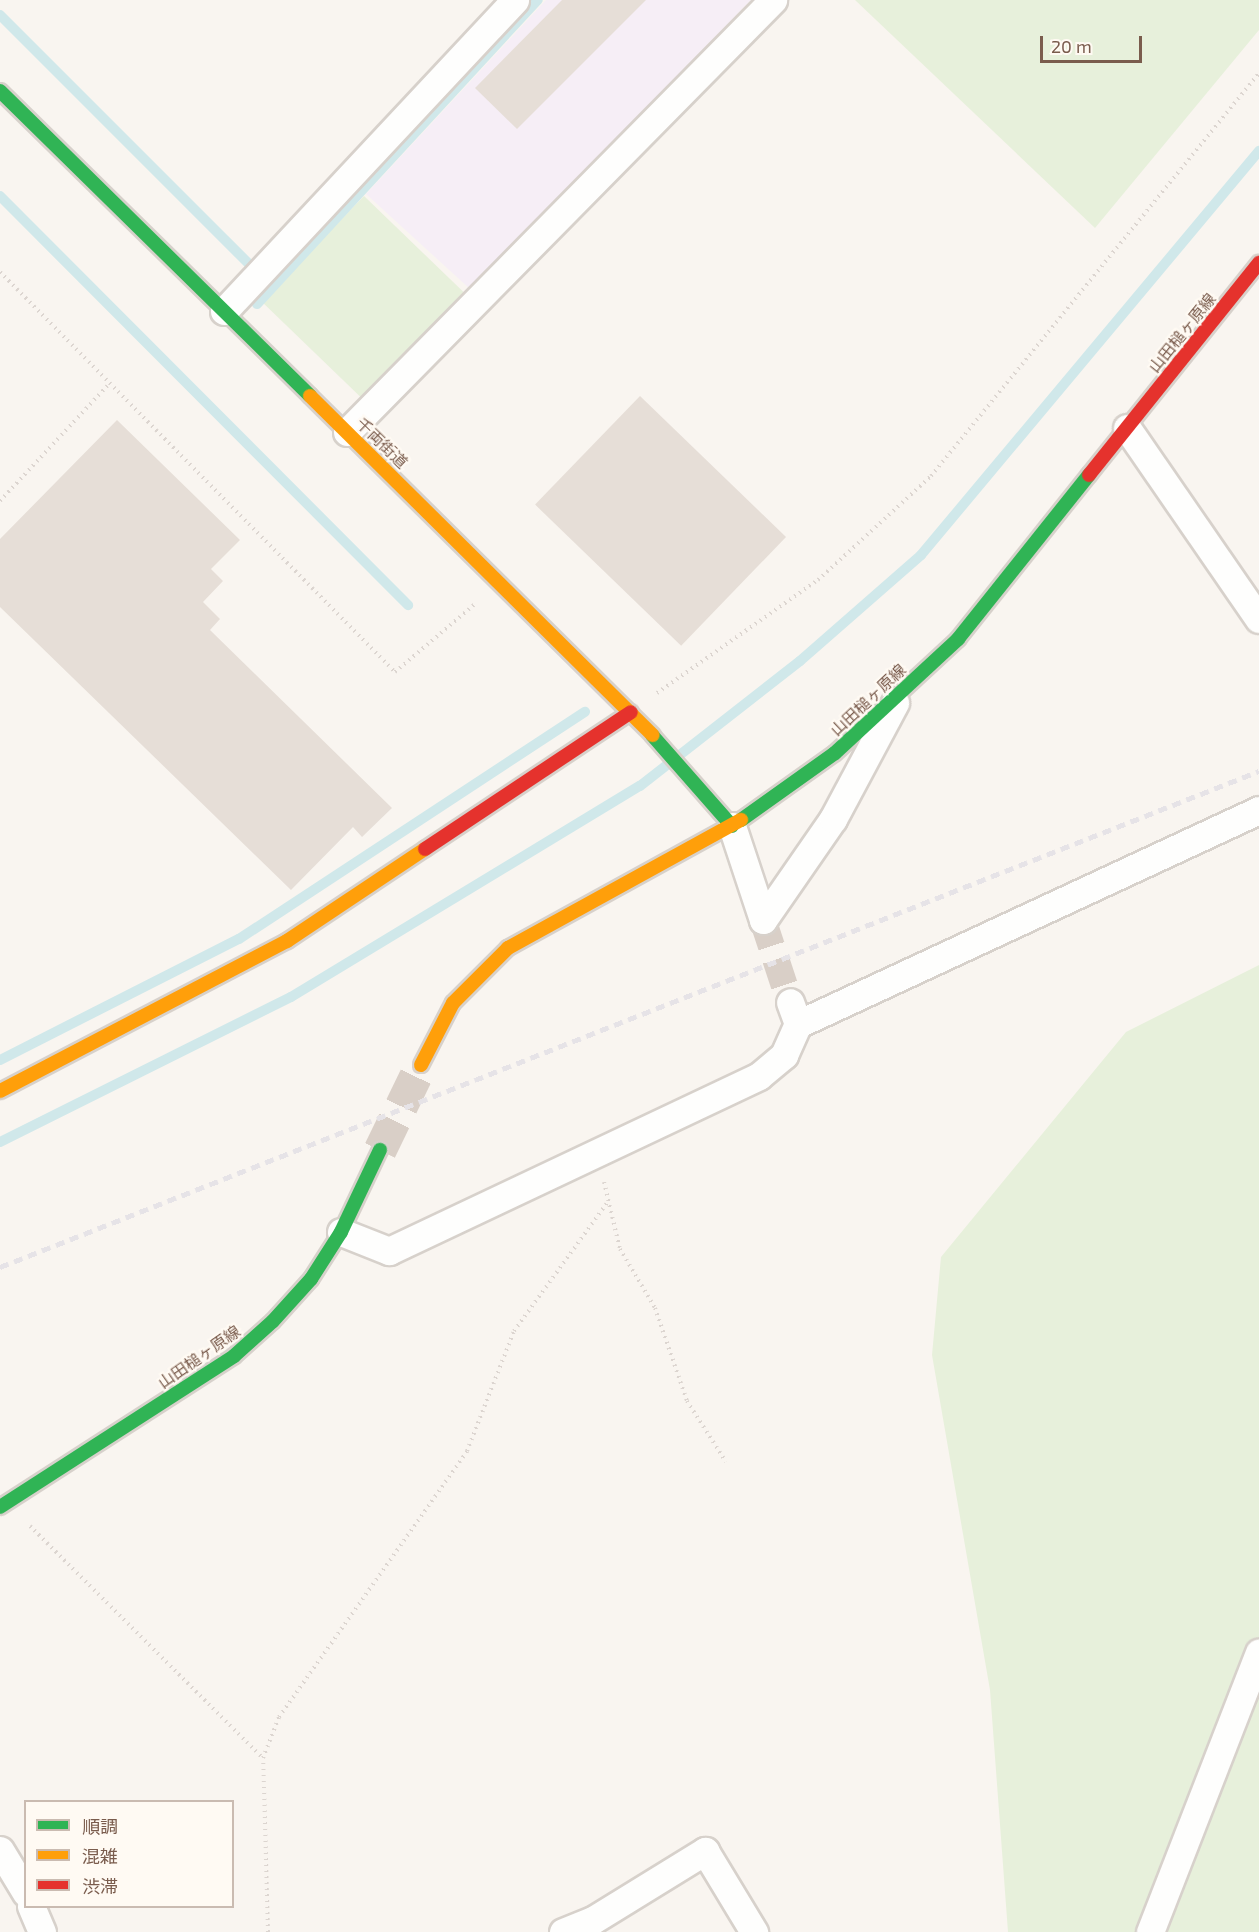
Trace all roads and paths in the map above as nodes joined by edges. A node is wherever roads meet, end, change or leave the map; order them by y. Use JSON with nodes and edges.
{"nodes":[{"id":1,"x":515,"y":0,"type":"edge"},
{"id":2,"x":773,"y":0,"type":"edge"},
{"id":3,"x":1259,"y":74,"type":"edge"},
{"id":4,"x":0,"y":91,"type":"edge"},
{"id":5,"x":1259,"y":263,"type":"edge"},
{"id":6,"x":0,"y":273,"type":"edge"},
{"id":7,"x":224,"y":311,"type":"junction"},
{"id":8,"x":109,"y":384,"type":"junction"},
{"id":9,"x":1127,"y":428,"type":"junction"},
{"id":10,"x":347,"y":432,"type":"junction"},
{"id":11,"x":0,"y":501,"type":"edge"},
{"id":12,"x":500,"y":582,"type":"junction"},
{"id":13,"x":1259,"y":619,"type":"edge"},
{"id":14,"x":901,"y":692,"type":"junction"},
{"id":15,"x":631,"y":712,"type":"junction"},
{"id":16,"x":1259,"y":810,"type":"edge"},
{"id":17,"x":732,"y":826,"type":"junction"},
{"id":18,"x":421,"y":1065,"type":"tunnel mouth"},
{"id":19,"x":0,"y":1091,"type":"edge"},
{"id":20,"x":380,"y":1150,"type":"tunnel mouth"},
{"id":21,"x":598,"y":1152,"type":"junction"},
{"id":22,"x":607,"y":1203,"type":"junction"},
{"id":23,"x":341,"y":1232,"type":"junction"},
{"id":24,"x":726,"y":1462,"type":"dead end"},
{"id":25,"x":3,"y":1505,"type":"edge"},
{"id":26,"x":1259,"y":1652,"type":"edge"},
{"id":27,"x":263,"y":1758,"type":"junction"},
{"id":28,"x":0,"y":1850,"type":"edge"},
{"id":29,"x":24,"y":1890,"type":"edge"},
{"id":30,"x":32,"y":1908,"type":"edge"},
{"id":31,"x":42,"y":1932,"type":"edge"},
{"id":32,"x":268,"y":1932,"type":"edge"},
{"id":33,"x":563,"y":1932,"type":"edge"},
{"id":34,"x":754,"y":1932,"type":"edge"},
{"id":35,"x":1150,"y":1932,"type":"edge"}],
"edges":[{"from":1,"to":7,"type":"street"},
{"from":2,"to":10,"type":"street"},
{"from":3,"to":15,"type":"path"},
{"from":4,"to":7,"type":"street","name":"千両街道"},
{"from":5,"to":9,"type":"street","name":"山田槌ヶ原線"},
{"from":6,"to":8,"type":"path"},
{"from":7,"to":10,"type":"street","name":"千両街道"},
{"from":8,"to":11,"type":"path"},
{"from":8,"to":12,"type":"path"},
{"from":9,"to":13,"type":"street"},
{"from":9,"to":14,"type":"street","name":"山田槌ヶ原線"},
{"from":10,"to":12,"type":"street","name":"千両街道"},
{"from":12,"to":15,"type":"street","name":"千両街道"},
{"from":14,"to":17,"type":"street","name":"山田槌ヶ原線"},
{"from":14,"to":17,"type":"street"},
{"from":15,"to":17,"type":"street","name":"千両街道"},
{"from":15,"to":19,"type":"street"},
{"from":16,"to":21,"type":"street"},
{"from":17,"to":18,"type":"street","name":"山田槌ヶ原線"},
{"from":20,"to":23,"type":"street","name":"山田槌ヶ原線"},
{"from":21,"to":22,"type":"path"},
{"from":21,"to":23,"type":"street"},
{"from":22,"to":24,"type":"path"},
{"from":22,"to":27,"type":"path"},
{"from":23,"to":25,"type":"street","name":"山田槌ヶ原線"},
{"from":25,"to":27,"type":"path"},
{"from":26,"to":35,"type":"street"},
{"from":27,"to":32,"type":"path"},
{"from":28,"to":29,"type":"street"},
{"from":30,"to":31,"type":"street"},
{"from":33,"to":34,"type":"street"}]}
